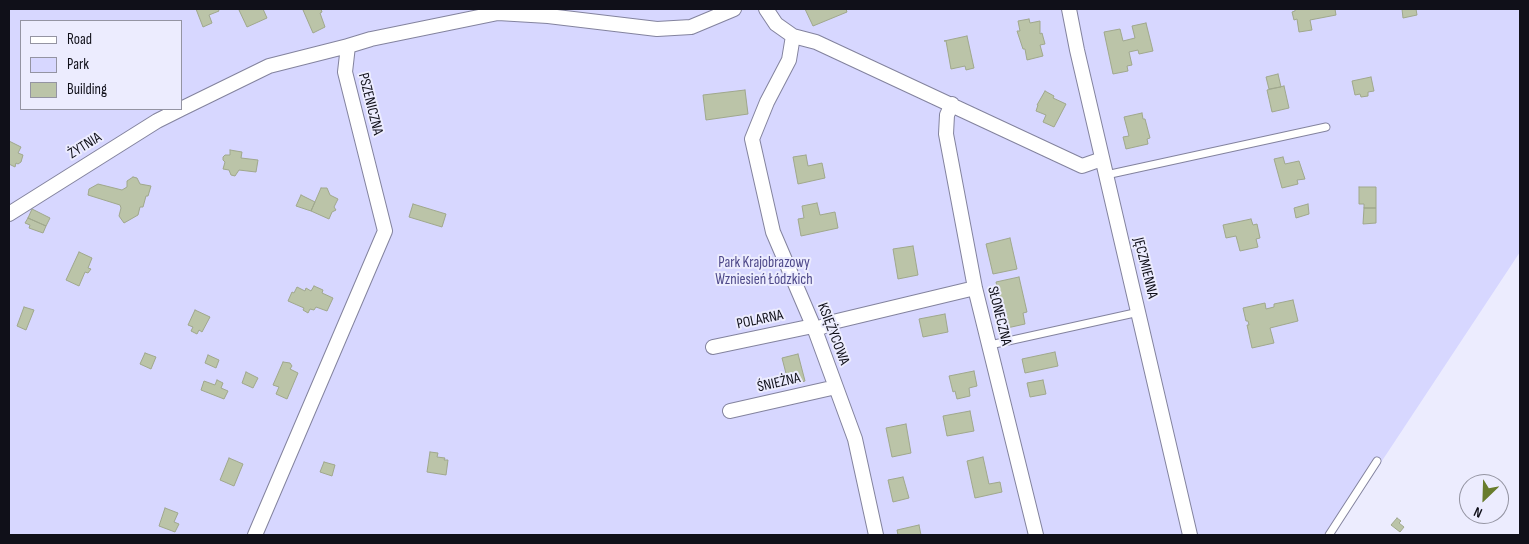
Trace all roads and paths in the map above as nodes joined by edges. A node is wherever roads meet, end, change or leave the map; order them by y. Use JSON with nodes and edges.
{"nodes":[{"id":1,"x":734,"y":9,"type":"edge"},
{"id":2,"x":766,"y":9,"type":"edge"},
{"id":3,"x":1069,"y":9,"type":"edge"},
{"id":4,"x":793,"y":36,"type":"junction"},
{"id":5,"x":348,"y":46,"type":"junction"},
{"id":6,"x":952,"y":104,"type":"junction"},
{"id":7,"x":182,"y":109,"type":"edge"},
{"id":8,"x":179,"y":110,"type":"edge"},
{"id":9,"x":1326,"y":128,"type":"dead end"},
{"id":10,"x":1102,"y":159,"type":"junction"},
{"id":11,"x":1106,"y":175,"type":"junction"},
{"id":12,"x":9,"y":214,"type":"edge"},
{"id":13,"x":975,"y":288,"type":"junction"},
{"id":14,"x":1139,"y":312,"type":"junction"},
{"id":15,"x":814,"y":328,"type":"junction"},
{"id":16,"x":990,"y":345,"type":"junction"},
{"id":17,"x":713,"y":347,"type":"dead end"},
{"id":18,"x":836,"y":387,"type":"junction"},
{"id":19,"x":730,"y":412,"type":"dead end"},
{"id":20,"x":1377,"y":462,"type":"dead end"},
{"id":21,"x":256,"y":535,"type":"edge"},
{"id":22,"x":876,"y":535,"type":"edge"},
{"id":23,"x":1036,"y":535,"type":"edge"},
{"id":24,"x":1190,"y":535,"type":"edge"},
{"id":25,"x":1329,"y":535,"type":"edge"}],
"edges":[{"from":1,"to":5,"type":"street"},
{"from":2,"to":4,"type":"street"},
{"from":3,"to":10,"type":"street","name":"JĘCZMIENNA"},
{"from":4,"to":6,"type":"street"},
{"from":4,"to":15,"type":"street","name":"KSIĘŻYCOWA"},
{"from":5,"to":7,"type":"street","name":"ŻYTNIA"},
{"from":5,"to":21,"type":"street","name":"PSZENICZNA"},
{"from":6,"to":10,"type":"street"},
{"from":6,"to":13,"type":"street","name":"SŁONECZNA"},
{"from":8,"to":12,"type":"street","name":"ŻYTNIA"},
{"from":9,"to":11,"type":"lane"},
{"from":10,"to":11,"type":"street","name":"JĘCZMIENNA"},
{"from":11,"to":14,"type":"street","name":"JĘCZMIENNA"},
{"from":13,"to":15,"type":"street","name":"POLARNA"},
{"from":13,"to":16,"type":"street","name":"SŁONECZNA"},
{"from":14,"to":16,"type":"lane"},
{"from":14,"to":24,"type":"street","name":"JĘCZMIENNA"},
{"from":15,"to":17,"type":"street","name":"POLARNA"},
{"from":15,"to":18,"type":"street","name":"KSIĘŻYCOWA"},
{"from":16,"to":23,"type":"street","name":"SŁONECZNA"},
{"from":18,"to":19,"type":"street","name":"ŚNIEŻNA"},
{"from":18,"to":22,"type":"street","name":"KSIĘŻYCOWA"},
{"from":20,"to":25,"type":"lane"}]}
